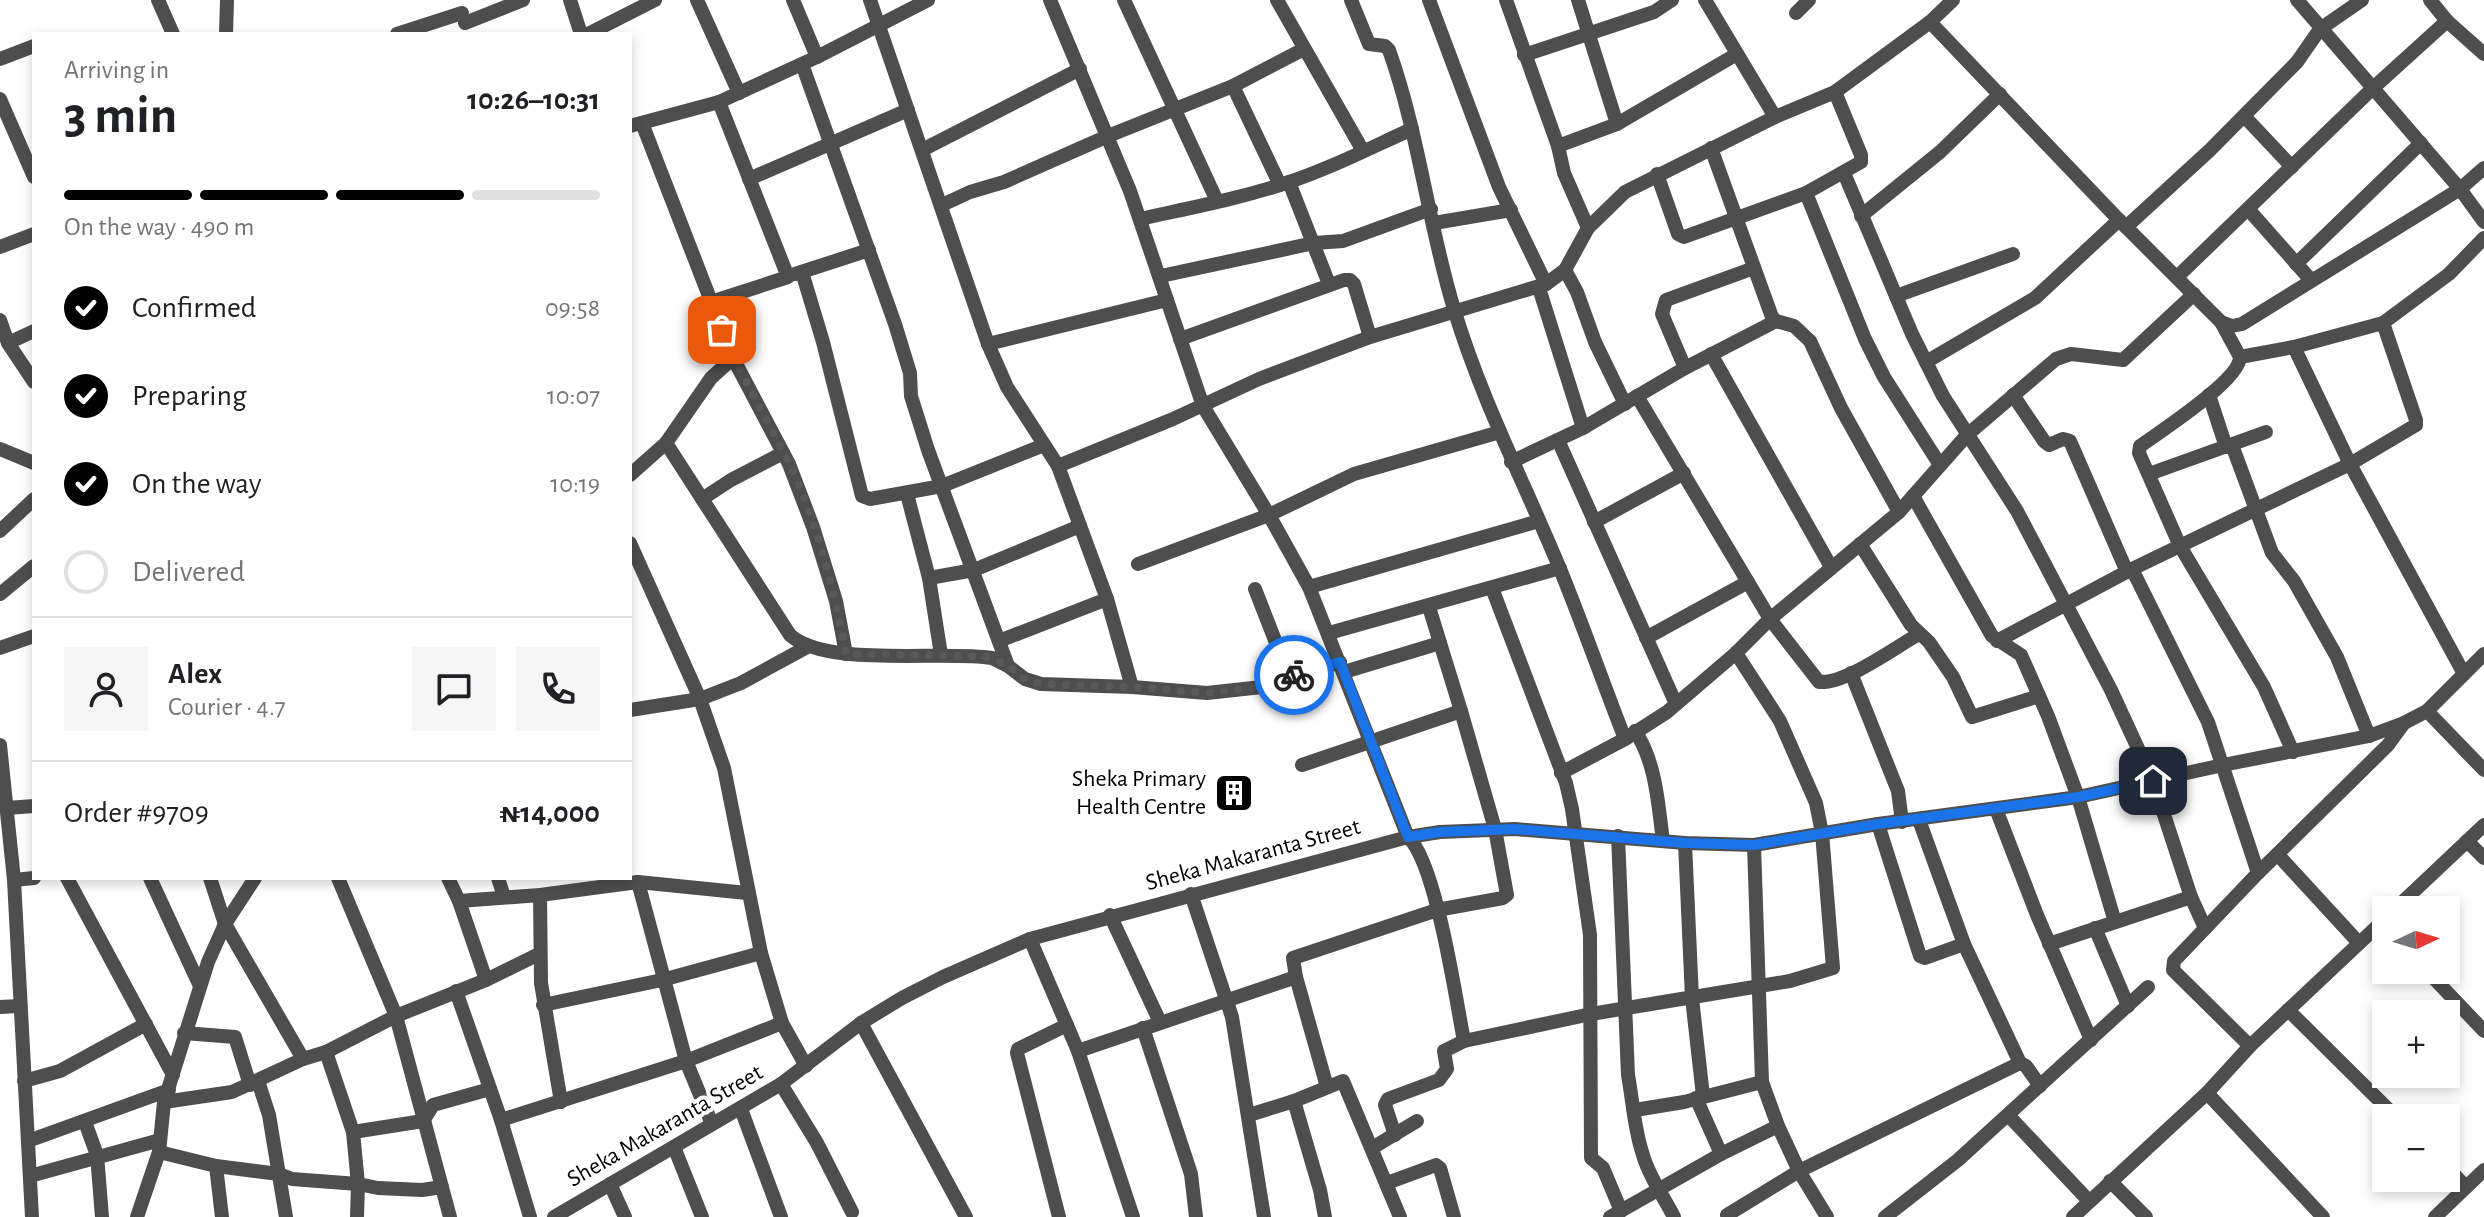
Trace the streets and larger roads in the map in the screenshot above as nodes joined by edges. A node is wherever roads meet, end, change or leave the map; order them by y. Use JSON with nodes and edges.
{"nodes":[{"id":1,"x":158,"y":0,"type":"edge"},
{"id":2,"x":227,"y":0,"type":"edge"},
{"id":3,"x":523,"y":0,"type":"edge"},
{"id":4,"x":570,"y":0,"type":"edge"},
{"id":5,"x":655,"y":0,"type":"edge"},
{"id":6,"x":697,"y":0,"type":"edge"},
{"id":7,"x":793,"y":0,"type":"edge"},
{"id":8,"x":870,"y":0,"type":"edge"},
{"id":9,"x":928,"y":0,"type":"edge"},
{"id":10,"x":1050,"y":0,"type":"edge"},
{"id":11,"x":1124,"y":0,"type":"edge"},
{"id":12,"x":1279,"y":0,"type":"edge"},
{"id":13,"x":1351,"y":0,"type":"edge"},
{"id":14,"x":1429,"y":0,"type":"edge"},
{"id":15,"x":1506,"y":0,"type":"edge"},
{"id":16,"x":1578,"y":0,"type":"edge"},
{"id":17,"x":1672,"y":0,"type":"edge"},
{"id":18,"x":1705,"y":0,"type":"edge"},
{"id":19,"x":1809,"y":0,"type":"edge"},
{"id":20,"x":1953,"y":0,"type":"edge"},
{"id":21,"x":2297,"y":0,"type":"edge"},
{"id":22,"x":2362,"y":0,"type":"edge"},
{"id":23,"x":2430,"y":0,"type":"edge"},
{"id":24,"x":1652,"y":6,"type":"edge"},
{"id":25,"x":1796,"y":13,"type":"dead end"},
{"id":26,"x":464,"y":17,"type":"edge"},
{"id":27,"x":2447,"y":21,"type":"junction"},
{"id":28,"x":1930,"y":22,"type":"junction"},
{"id":29,"x":879,"y":24,"type":"junction"},
{"id":30,"x":2320,"y":29,"type":"junction"},
{"id":31,"x":172,"y":32,"type":"edge"},
{"id":32,"x":226,"y":32,"type":"edge"},
{"id":33,"x":405,"y":32,"type":"edge"},
{"id":34,"x":580,"y":32,"type":"edge"},
{"id":35,"x":592,"y":32,"type":"edge"},
{"id":36,"x":1588,"y":35,"type":"junction"},
{"id":37,"x":32,"y":47,"type":"edge"},
{"id":38,"x":1304,"y":49,"type":"junction"},
{"id":39,"x":1737,"y":54,"type":"junction"},
{"id":40,"x":2484,"y":54,"type":"edge"},
{"id":41,"x":1524,"y":55,"type":"junction"},
{"id":42,"x":817,"y":57,"type":"junction"},
{"id":43,"x":0,"y":59,"type":"edge"},
{"id":44,"x":802,"y":64,"type":"junction"},
{"id":45,"x":1080,"y":69,"type":"junction"},
{"id":46,"x":1233,"y":86,"type":"junction"},
{"id":47,"x":2372,"y":89,"type":"junction"},
{"id":48,"x":1835,"y":92,"type":"junction"},
{"id":49,"x":739,"y":93,"type":"junction"},
{"id":50,"x":2000,"y":94,"type":"junction"},
{"id":51,"x":0,"y":99,"type":"edge"},
{"id":52,"x":719,"y":102,"type":"junction"},
{"id":53,"x":1176,"y":109,"type":"junction"},
{"id":54,"x":908,"y":110,"type":"junction"},
{"id":55,"x":2244,"y":116,"type":"junction"},
{"id":56,"x":1775,"y":117,"type":"junction"},
{"id":57,"x":1617,"y":124,"type":"junction"},
{"id":58,"x":636,"y":125,"type":"edge"},
{"id":59,"x":1412,"y":129,"type":"junction"},
{"id":60,"x":1108,"y":136,"type":"junction"},
{"id":61,"x":2421,"y":143,"type":"junction"},
{"id":62,"x":831,"y":144,"type":"junction"},
{"id":63,"x":1558,"y":146,"type":"junction"},
{"id":64,"x":1711,"y":148,"type":"junction"},
{"id":65,"x":922,"y":150,"type":"junction"},
{"id":66,"x":1363,"y":151,"type":"junction"},
{"id":67,"x":2292,"y":167,"type":"junction"},
{"id":68,"x":2484,"y":168,"type":"edge"},
{"id":69,"x":32,"y":172,"type":"edge"},
{"id":70,"x":1844,"y":173,"type":"junction"},
{"id":71,"x":1657,"y":174,"type":"junction"},
{"id":72,"x":749,"y":179,"type":"junction"},
{"id":73,"x":1284,"y":184,"type":"junction"},
{"id":74,"x":2460,"y":189,"type":"junction"},
{"id":75,"x":1806,"y":193,"type":"junction"},
{"id":76,"x":1217,"y":201,"type":"junction"},
{"id":77,"x":942,"y":205,"type":"junction"},
{"id":78,"x":2248,"y":209,"type":"junction"},
{"id":79,"x":1511,"y":210,"type":"junction"},
{"id":80,"x":1432,"y":216,"type":"junction"},
{"id":81,"x":1861,"y":216,"type":"junction"},
{"id":82,"x":1140,"y":219,"type":"junction"},
{"id":83,"x":1736,"y":219,"type":"junction"},
{"id":84,"x":2484,"y":222,"type":"edge"},
{"id":85,"x":2122,"y":224,"type":"junction"},
{"id":86,"x":1588,"y":228,"type":"junction"},
{"id":87,"x":32,"y":235,"type":"edge"},
{"id":88,"x":2484,"y":238,"type":"edge"},
{"id":89,"x":1314,"y":243,"type":"junction"},
{"id":90,"x":0,"y":247,"type":"edge"},
{"id":91,"x":869,"y":250,"type":"junction"},
{"id":92,"x":2013,"y":254,"type":"dead end"},
{"id":93,"x":2296,"y":264,"type":"junction"},
{"id":94,"x":1754,"y":268,"type":"junction"},
{"id":95,"x":1565,"y":270,"type":"junction"},
{"id":96,"x":795,"y":274,"type":"junction"},
{"id":97,"x":1161,"y":276,"type":"junction"},
{"id":98,"x":2177,"y":277,"type":"junction"},
{"id":99,"x":2310,"y":279,"type":"junction"},
{"id":100,"x":1329,"y":284,"type":"junction"},
{"id":101,"x":1542,"y":286,"type":"junction"},
{"id":102,"x":2194,"y":294,"type":"junction"},
{"id":103,"x":1896,"y":296,"type":"junction"},
{"id":104,"x":1167,"y":300,"type":"junction"},
{"id":105,"x":711,"y":302,"type":"junction"},
{"id":106,"x":1455,"y":312,"type":"junction"},
{"id":107,"x":0,"y":320,"type":"edge"},
{"id":108,"x":1776,"y":321,"type":"junction"},
{"id":109,"x":2221,"y":322,"type":"junction"},
{"id":110,"x":2383,"y":323,"type":"junction"},
{"id":111,"x":32,"y":332,"type":"edge"},
{"id":112,"x":1370,"y":337,"type":"junction"},
{"id":113,"x":1180,"y":339,"type":"junction"},
{"id":114,"x":8,"y":343,"type":"junction"},
{"id":115,"x":988,"y":344,"type":"junction"},
{"id":116,"x":2294,"y":347,"type":"junction"},
{"id":117,"x":1711,"y":354,"type":"junction"},
{"id":118,"x":2240,"y":357,"type":"junction"},
{"id":119,"x":733,"y":358,"type":"junction"},
{"id":120,"x":1926,"y":362,"type":"junction"},
{"id":121,"x":1685,"y":368,"type":"junction"},
{"id":122,"x":32,"y":379,"type":"edge"},
{"id":123,"x":2013,"y":395,"type":"junction"},
{"id":124,"x":2209,"y":395,"type":"junction"},
{"id":125,"x":1631,"y":400,"type":"junction"},
{"id":126,"x":1203,"y":406,"type":"junction"},
{"id":127,"x":1583,"y":428,"type":"junction"},
{"id":128,"x":1500,"y":432,"type":"junction"},
{"id":129,"x":2266,"y":432,"type":"dead end"},
{"id":130,"x":1967,"y":435,"type":"junction"},
{"id":131,"x":1558,"y":440,"type":"junction"},
{"id":132,"x":666,"y":443,"type":"junction"},
{"id":133,"x":1044,"y":445,"type":"junction"},
{"id":134,"x":2229,"y":446,"type":"junction"},
{"id":135,"x":0,"y":449,"type":"edge"},
{"id":136,"x":783,"y":453,"type":"junction"},
{"id":137,"x":32,"y":462,"type":"edge"},
{"id":138,"x":1511,"y":462,"type":"junction"},
{"id":139,"x":2350,"y":464,"type":"junction"},
{"id":140,"x":1940,"y":465,"type":"junction"},
{"id":141,"x":1058,"y":466,"type":"junction"},
{"id":142,"x":635,"y":472,"type":"edge"},
{"id":143,"x":1684,"y":473,"type":"junction"},
{"id":144,"x":2149,"y":474,"type":"junction"},
{"id":145,"x":942,"y":486,"type":"junction"},
{"id":146,"x":907,"y":494,"type":"junction"},
{"id":147,"x":1913,"y":496,"type":"junction"},
{"id":148,"x":702,"y":499,"type":"junction"},
{"id":149,"x":32,"y":501,"type":"edge"},
{"id":150,"x":2254,"y":510,"type":"junction"},
{"id":151,"x":1899,"y":512,"type":"junction"},
{"id":152,"x":1269,"y":515,"type":"junction"},
{"id":153,"x":1539,"y":521,"type":"junction"},
{"id":154,"x":1594,"y":522,"type":"junction"},
{"id":155,"x":1080,"y":526,"type":"junction"},
{"id":156,"x":0,"y":531,"type":"edge"},
{"id":157,"x":1860,"y":544,"type":"junction"},
{"id":158,"x":2180,"y":546,"type":"junction"},
{"id":159,"x":632,"y":547,"type":"edge"},
{"id":160,"x":1138,"y":564,"type":"dead end"},
{"id":161,"x":1831,"y":567,"type":"junction"},
{"id":162,"x":32,"y":568,"type":"edge"},
{"id":163,"x":1560,"y":568,"type":"junction"},
{"id":164,"x":974,"y":570,"type":"junction"},
{"id":165,"x":2130,"y":571,"type":"junction"},
{"id":166,"x":929,"y":578,"type":"junction"},
{"id":167,"x":1748,"y":582,"type":"junction"},
{"id":168,"x":1309,"y":587,"type":"junction"},
{"id":169,"x":1492,"y":588,"type":"junction"},
{"id":170,"x":1255,"y":589,"type":"dead end"},
{"id":171,"x":0,"y":594,"type":"edge"},
{"id":172,"x":1107,"y":599,"type":"junction"},
{"id":173,"x":2068,"y":603,"type":"junction"},
{"id":174,"x":1429,"y":607,"type":"junction"},
{"id":175,"x":1770,"y":619,"type":"junction"},
{"id":176,"x":1329,"y":633,"type":"junction"},
{"id":177,"x":1919,"y":634,"type":"junction"},
{"id":178,"x":32,"y":637,"type":"edge"},
{"id":179,"x":1646,"y":638,"type":"junction"},
{"id":180,"x":999,"y":641,"type":"junction"},
{"id":181,"x":1997,"y":641,"type":"junction"},
{"id":182,"x":1440,"y":643,"type":"junction"},
{"id":183,"x":807,"y":647,"type":"junction"},
{"id":184,"x":0,"y":648,"type":"edge"},
{"id":185,"x":1736,"y":653,"type":"junction"},
{"id":186,"x":846,"y":654,"type":"junction"},
{"id":187,"x":2484,"y":654,"type":"edge"},
{"id":188,"x":941,"y":655,"type":"junction"},
{"id":189,"x":1008,"y":666,"type":"junction"},
{"id":190,"x":1342,"y":667,"type":"junction"},
{"id":191,"x":1851,"y":673,"type":"junction"},
{"id":192,"x":2464,"y":674,"type":"junction"},
{"id":193,"x":1289,"y":676,"type":"junction"},
{"id":194,"x":1132,"y":687,"type":"junction"},
{"id":195,"x":2039,"y":696,"type":"junction"},
{"id":196,"x":700,"y":699,"type":"junction"},
{"id":197,"x":1676,"y":704,"type":"junction"},
{"id":198,"x":632,"y":710,"type":"edge"},
{"id":199,"x":1461,"y":711,"type":"junction"},
{"id":200,"x":2427,"y":711,"type":"junction"},
{"id":201,"x":2404,"y":723,"type":"junction"},
{"id":202,"x":1630,"y":735,"type":"junction"},
{"id":203,"x":2369,"y":736,"type":"junction"},
{"id":204,"x":1372,"y":742,"type":"junction"},
{"id":205,"x":0,"y":745,"type":"edge"},
{"id":206,"x":2293,"y":752,"type":"junction"},
{"id":207,"x":1302,"y":765,"type":"dead end"},
{"id":208,"x":2223,"y":765,"type":"junction"},
{"id":209,"x":2484,"y":770,"type":"edge"},
{"id":210,"x":1561,"y":773,"type":"junction"},
{"id":211,"x":2153,"y":781,"type":"junction"},
{"id":212,"x":2078,"y":797,"type":"junction"},
{"id":213,"x":32,"y":806,"type":"edge"},
{"id":214,"x":7,"y":808,"type":"junction"},
{"id":215,"x":1996,"y":809,"type":"junction"},
{"id":216,"x":1919,"y":820,"type":"junction"},
{"id":217,"x":1902,"y":822,"type":"junction"},
{"id":218,"x":1878,"y":824,"type":"junction"},
{"id":219,"x":2484,"y":825,"type":"edge"},
{"id":220,"x":1495,"y":829,"type":"junction"},
{"id":221,"x":1575,"y":832,"type":"junction"},
{"id":222,"x":1822,"y":833,"type":"junction"},
{"id":223,"x":1618,"y":836,"type":"junction"},
{"id":224,"x":1408,"y":837,"type":"junction"},
{"id":225,"x":1663,"y":841,"type":"junction"},
{"id":226,"x":2467,"y":841,"type":"junction"},
{"id":227,"x":1685,"y":843,"type":"junction"},
{"id":228,"x":1754,"y":845,"type":"junction"},
{"id":229,"x":2278,"y":855,"type":"junction"},
{"id":230,"x":2484,"y":858,"type":"edge"},
{"id":231,"x":2258,"y":873,"type":"junction"},
{"id":232,"x":32,"y":878,"type":"edge"},
{"id":233,"x":14,"y":880,"type":"junction"},
{"id":234,"x":68,"y":880,"type":"edge"},
{"id":235,"x":151,"y":880,"type":"edge"},
{"id":236,"x":211,"y":880,"type":"edge"},
{"id":237,"x":254,"y":880,"type":"edge"},
{"id":238,"x":339,"y":880,"type":"edge"},
{"id":239,"x":449,"y":880,"type":"edge"},
{"id":240,"x":499,"y":880,"type":"edge"},
{"id":241,"x":638,"y":882,"type":"junction"},
{"id":242,"x":747,"y":893,"type":"junction"},
{"id":243,"x":1191,"y":894,"type":"junction"},
{"id":244,"x":540,"y":895,"type":"junction"},
{"id":245,"x":2409,"y":896,"type":"edge"},
{"id":246,"x":504,"y":897,"type":"junction"},
{"id":247,"x":2191,"y":897,"type":"junction"},
{"id":248,"x":459,"y":901,"type":"junction"},
{"id":249,"x":1437,"y":910,"type":"junction"},
{"id":250,"x":1110,"y":915,"type":"junction"},
{"id":251,"x":2115,"y":922,"type":"junction"},
{"id":252,"x":225,"y":924,"type":"junction"},
{"id":253,"x":2095,"y":928,"type":"junction"},
{"id":254,"x":2205,"y":928,"type":"junction"},
{"id":255,"x":2372,"y":933,"type":"edge"},
{"id":256,"x":1030,"y":939,"type":"junction"},
{"id":257,"x":2359,"y":943,"type":"junction"},
{"id":258,"x":1964,"y":944,"type":"junction"},
{"id":259,"x":2049,"y":944,"type":"junction"},
{"id":260,"x":761,"y":953,"type":"junction"},
{"id":261,"x":539,"y":954,"type":"junction"},
{"id":262,"x":1296,"y":977,"type":"junction"},
{"id":263,"x":486,"y":980,"type":"junction"},
{"id":264,"x":662,"y":980,"type":"junction"},
{"id":265,"x":2439,"y":984,"type":"edge"},
{"id":266,"x":200,"y":986,"type":"junction"},
{"id":267,"x":1760,"y":986,"type":"junction"},
{"id":268,"x":2148,"y":987,"type":"dead end"},
{"id":269,"x":456,"y":991,"type":"junction"},
{"id":270,"x":1692,"y":998,"type":"junction"},
{"id":271,"x":1227,"y":1000,"type":"junction"},
{"id":272,"x":543,"y":1005,"type":"junction"},
{"id":273,"x":19,"y":1006,"type":"junction"},
{"id":274,"x":2128,"y":1006,"type":"junction"},
{"id":275,"x":0,"y":1007,"type":"edge"},
{"id":276,"x":1626,"y":1009,"type":"junction"},
{"id":277,"x":2288,"y":1010,"type":"junction"},
{"id":278,"x":1591,"y":1014,"type":"junction"},
{"id":279,"x":396,"y":1016,"type":"junction"},
{"id":280,"x":1160,"y":1022,"type":"junction"},
{"id":281,"x":782,"y":1023,"type":"junction"},
{"id":282,"x":861,"y":1023,"type":"junction"},
{"id":283,"x":146,"y":1024,"type":"junction"},
{"id":284,"x":1067,"y":1025,"type":"junction"},
{"id":285,"x":1143,"y":1028,"type":"junction"},
{"id":286,"x":2484,"y":1031,"type":"edge"},
{"id":287,"x":184,"y":1033,"type":"junction"},
{"id":288,"x":2091,"y":1040,"type":"junction"},
{"id":289,"x":1464,"y":1041,"type":"junction"},
{"id":290,"x":2250,"y":1046,"type":"junction"},
{"id":291,"x":1078,"y":1051,"type":"junction"},
{"id":292,"x":326,"y":1052,"type":"junction"},
{"id":293,"x":303,"y":1059,"type":"junction"},
{"id":294,"x":686,"y":1061,"type":"junction"},
{"id":295,"x":2020,"y":1063,"type":"junction"},
{"id":296,"x":806,"y":1066,"type":"junction"},
{"id":297,"x":24,"y":1081,"type":"junction"},
{"id":298,"x":1762,"y":1082,"type":"junction"},
{"id":299,"x":254,"y":1083,"type":"junction"},
{"id":300,"x":781,"y":1084,"type":"junction"},
{"id":301,"x":2040,"y":1086,"type":"junction"},
{"id":302,"x":1327,"y":1087,"type":"junction"},
{"id":303,"x":169,"y":1089,"type":"junction"},
{"id":304,"x":490,"y":1089,"type":"junction"},
{"id":305,"x":2207,"y":1093,"type":"junction"},
{"id":306,"x":1699,"y":1097,"type":"junction"},
{"id":307,"x":1294,"y":1101,"type":"junction"},
{"id":308,"x":561,"y":1102,"type":"junction"},
{"id":309,"x":2383,"y":1104,"type":"edge"},
{"id":310,"x":741,"y":1109,"type":"junction"},
{"id":311,"x":1635,"y":1110,"type":"junction"},
{"id":312,"x":1249,"y":1115,"type":"junction"},
{"id":313,"x":2008,"y":1115,"type":"junction"},
{"id":314,"x":501,"y":1120,"type":"junction"},
{"id":315,"x":423,"y":1121,"type":"junction"},
{"id":316,"x":1417,"y":1121,"type":"dead end"},
{"id":317,"x":85,"y":1122,"type":"junction"},
{"id":318,"x":712,"y":1124,"type":"junction"},
{"id":319,"x":1778,"y":1126,"type":"junction"},
{"id":320,"x":353,"y":1132,"type":"junction"},
{"id":321,"x":1395,"y":1135,"type":"junction"},
{"id":322,"x":28,"y":1141,"type":"junction"},
{"id":323,"x":160,"y":1146,"type":"junction"},
{"id":324,"x":674,"y":1147,"type":"junction"},
{"id":325,"x":1372,"y":1148,"type":"junction"},
{"id":326,"x":1721,"y":1154,"type":"junction"},
{"id":327,"x":97,"y":1155,"type":"junction"},
{"id":328,"x":216,"y":1166,"type":"junction"},
{"id":329,"x":2484,"y":1170,"type":"edge"},
{"id":330,"x":1799,"y":1171,"type":"junction"},
{"id":331,"x":279,"y":1174,"type":"junction"},
{"id":332,"x":30,"y":1176,"type":"junction"},
{"id":333,"x":2110,"y":1181,"type":"junction"},
{"id":334,"x":2460,"y":1181,"type":"edge"},
{"id":335,"x":1387,"y":1183,"type":"junction"},
{"id":336,"x":358,"y":1184,"type":"junction"},
{"id":337,"x":610,"y":1184,"type":"junction"},
{"id":338,"x":442,"y":1187,"type":"junction"},
{"id":339,"x":2466,"y":1187,"type":"junction"},
{"id":340,"x":1661,"y":1190,"type":"junction"},
{"id":341,"x":2089,"y":1201,"type":"junction"},
{"id":342,"x":852,"y":1212,"type":"dead end"},
{"id":343,"x":1616,"y":1214,"type":"edge"},
{"id":344,"x":1726,"y":1216,"type":"edge"},
{"id":345,"x":1890,"y":1216,"type":"edge"},
{"id":346,"x":32,"y":1217,"type":"edge"},
{"id":347,"x":102,"y":1217,"type":"edge"},
{"id":348,"x":137,"y":1217,"type":"edge"},
{"id":349,"x":222,"y":1217,"type":"edge"},
{"id":350,"x":286,"y":1217,"type":"edge"},
{"id":351,"x":357,"y":1217,"type":"edge"},
{"id":352,"x":450,"y":1217,"type":"edge"},
{"id":353,"x":530,"y":1217,"type":"edge"},
{"id":354,"x":554,"y":1217,"type":"edge"},
{"id":355,"x":625,"y":1217,"type":"edge"},
{"id":356,"x":702,"y":1217,"type":"edge"},
{"id":357,"x":781,"y":1217,"type":"edge"},
{"id":358,"x":966,"y":1217,"type":"edge"},
{"id":359,"x":1059,"y":1217,"type":"edge"},
{"id":360,"x":1133,"y":1217,"type":"edge"},
{"id":361,"x":1196,"y":1217,"type":"edge"},
{"id":362,"x":1264,"y":1217,"type":"edge"},
{"id":363,"x":1325,"y":1217,"type":"edge"},
{"id":364,"x":1400,"y":1217,"type":"edge"},
{"id":365,"x":1454,"y":1217,"type":"edge"},
{"id":366,"x":1674,"y":1217,"type":"edge"},
{"id":367,"x":1827,"y":1217,"type":"edge"},
{"id":368,"x":2073,"y":1217,"type":"edge"},
{"id":369,"x":2146,"y":1217,"type":"edge"},
{"id":370,"x":2323,"y":1217,"type":"edge"},
{"id":371,"x":2435,"y":1217,"type":"edge"}],
"edges":[{"from":1,"to":31,"type":"street"},
{"from":2,"to":32,"type":"street"},
{"from":3,"to":26,"type":"street"},
{"from":4,"to":34,"type":"street"},
{"from":5,"to":35,"type":"street"},
{"from":6,"to":49,"type":"street"},
{"from":7,"to":42,"type":"street"},
{"from":8,"to":29,"type":"street"},
{"from":9,"to":29,"type":"street"},
{"from":10,"to":45,"type":"street"},
{"from":11,"to":53,"type":"street"},
{"from":12,"to":38,"type":"street"},
{"from":13,"to":59,"type":"street"},
{"from":14,"to":79,"type":"street"},
{"from":15,"to":41,"type":"street"},
{"from":16,"to":36,"type":"street"},
{"from":17,"to":24,"type":"street"},
{"from":18,"to":39,"type":"street"},
{"from":19,"to":25,"type":"street"},
{"from":20,"to":28,"type":"street"},
{"from":21,"to":30,"type":"street"},
{"from":22,"to":30,"type":"street"},
{"from":23,"to":27,"type":"street"},
{"from":24,"to":36,"type":"street"},
{"from":26,"to":33,"type":"street"},
{"from":27,"to":40,"type":"street"},
{"from":27,"to":47,"type":"street"},
{"from":28,"to":48,"type":"street"},
{"from":28,"to":50,"type":"street"},
{"from":29,"to":42,"type":"street"},
{"from":29,"to":54,"type":"street"},
{"from":30,"to":47,"type":"street"},
{"from":30,"to":55,"type":"street"},
{"from":36,"to":41,"type":"street"},
{"from":36,"to":57,"type":"street"},
{"from":37,"to":43,"type":"street"},
{"from":38,"to":46,"type":"street"},
{"from":38,"to":66,"type":"street"},
{"from":39,"to":56,"type":"street"},
{"from":39,"to":57,"type":"street"},
{"from":41,"to":63,"type":"street"},
{"from":42,"to":44,"type":"street"},
{"from":44,"to":49,"type":"street"},
{"from":44,"to":62,"type":"street"},
{"from":45,"to":60,"type":"street"},
{"from":45,"to":65,"type":"street"},
{"from":46,"to":53,"type":"street"},
{"from":46,"to":73,"type":"street"},
{"from":47,"to":61,"type":"street"},
{"from":47,"to":67,"type":"street"},
{"from":48,"to":56,"type":"street"},
{"from":48,"to":70,"type":"street"},
{"from":49,"to":52,"type":"street"},
{"from":50,"to":81,"type":"street"},
{"from":50,"to":85,"type":"street"},
{"from":51,"to":69,"type":"street"},
{"from":52,"to":58,"type":"street"},
{"from":52,"to":72,"type":"street"},
{"from":53,"to":60,"type":"street"},
{"from":53,"to":76,"type":"street"},
{"from":54,"to":62,"type":"street"},
{"from":54,"to":65,"type":"street"},
{"from":55,"to":67,"type":"street"},
{"from":55,"to":85,"type":"street"},
{"from":56,"to":64,"type":"street"},
{"from":57,"to":63,"type":"street"},
{"from":58,"to":105,"type":"street"},
{"from":59,"to":66,"type":"street"},
{"from":59,"to":80,"type":"street"},
{"from":60,"to":77,"type":"street"},
{"from":60,"to":82,"type":"street"},
{"from":61,"to":74,"type":"street"},
{"from":61,"to":93,"type":"street"},
{"from":62,"to":72,"type":"street"},
{"from":62,"to":91,"type":"street"},
{"from":63,"to":86,"type":"street"},
{"from":64,"to":71,"type":"street"},
{"from":64,"to":83,"type":"street"},
{"from":65,"to":77,"type":"street"},
{"from":66,"to":73,"type":"street"},
{"from":67,"to":78,"type":"street"},
{"from":68,"to":74,"type":"street"},
{"from":70,"to":75,"type":"street"},
{"from":70,"to":81,"type":"street"},
{"from":71,"to":83,"type":"street"},
{"from":71,"to":86,"type":"street"},
{"from":72,"to":96,"type":"street"},
{"from":73,"to":76,"type":"street"},
{"from":73,"to":89,"type":"street"},
{"from":74,"to":84,"type":"street"},
{"from":74,"to":99,"type":"street"},
{"from":75,"to":83,"type":"street"},
{"from":75,"to":140,"type":"street"},
{"from":76,"to":82,"type":"street"},
{"from":77,"to":115,"type":"street"},
{"from":78,"to":93,"type":"street"},
{"from":78,"to":98,"type":"street"},
{"from":79,"to":80,"type":"street"},
{"from":79,"to":101,"type":"street"},
{"from":80,"to":89,"type":"street"},
{"from":80,"to":106,"type":"street"},
{"from":81,"to":103,"type":"street"},
{"from":82,"to":97,"type":"street"},
{"from":83,"to":94,"type":"street"},
{"from":85,"to":98,"type":"street"},
{"from":85,"to":120,"type":"street"},
{"from":86,"to":95,"type":"street"},
{"from":87,"to":90,"type":"street"},
{"from":88,"to":110,"type":"street"},
{"from":89,"to":97,"type":"street"},
{"from":89,"to":100,"type":"street"},
{"from":91,"to":96,"type":"street"},
{"from":91,"to":145,"type":"street"},
{"from":92,"to":103,"type":"street"},
{"from":93,"to":99,"type":"street"},
{"from":94,"to":108,"type":"street"},
{"from":94,"to":121,"type":"street"},
{"from":95,"to":101,"type":"street"},
{"from":95,"to":125,"type":"street"},
{"from":96,"to":105,"type":"street"},
{"from":96,"to":146,"type":"street"},
{"from":97,"to":104,"type":"street"},
{"from":98,"to":102,"type":"street"},
{"from":99,"to":109,"type":"street"},
{"from":100,"to":112,"type":"street"},
{"from":100,"to":113,"type":"street"},
{"from":101,"to":106,"type":"street"},
{"from":101,"to":127,"type":"street"},
{"from":102,"to":109,"type":"street"},
{"from":102,"to":123,"type":"street"},
{"from":103,"to":120,"type":"street"},
{"from":104,"to":113,"type":"street"},
{"from":104,"to":115,"type":"street"},
{"from":105,"to":119,"type":"street"},
{"from":106,"to":112,"type":"street"},
{"from":106,"to":128,"type":"street"},
{"from":107,"to":114,"type":"street"},
{"from":108,"to":117,"type":"street"},
{"from":108,"to":151,"type":"street"},
{"from":109,"to":118,"type":"street"},
{"from":110,"to":116,"type":"street"},
{"from":110,"to":139,"type":"street"},
{"from":111,"to":114,"type":"street"},
{"from":112,"to":126,"type":"street"},
{"from":113,"to":126,"type":"street"},
{"from":114,"to":122,"type":"street"},
{"from":115,"to":133,"type":"street"},
{"from":116,"to":118,"type":"street"},
{"from":116,"to":139,"type":"street"},
{"from":117,"to":121,"type":"street"},
{"from":117,"to":161,"type":"street"},
{"from":118,"to":124,"type":"street"},
{"from":119,"to":132,"type":"street"},
{"from":119,"to":136,"type":"street"},
{"from":120,"to":130,"type":"street"},
{"from":121,"to":125,"type":"street"},
{"from":123,"to":130,"type":"street"},
{"from":123,"to":165,"type":"street"},
{"from":124,"to":134,"type":"street"},
{"from":124,"to":144,"type":"street"},
{"from":125,"to":127,"type":"street"},
{"from":125,"to":143,"type":"street"},
{"from":126,"to":141,"type":"street"},
{"from":126,"to":152,"type":"street"},
{"from":127,"to":131,"type":"street"},
{"from":128,"to":138,"type":"street"},
{"from":128,"to":152,"type":"street"},
{"from":129,"to":134,"type":"street"},
{"from":130,"to":140,"type":"street"},
{"from":130,"to":173,"type":"street"},
{"from":131,"to":138,"type":"street"},
{"from":131,"to":154,"type":"street"},
{"from":132,"to":142,"type":"street"},
{"from":132,"to":148,"type":"street"},
{"from":133,"to":141,"type":"street"},
{"from":133,"to":145,"type":"street"},
{"from":134,"to":144,"type":"street"},
{"from":134,"to":150,"type":"street"},
{"from":135,"to":137,"type":"street"},
{"from":136,"to":148,"type":"street"},
{"from":136,"to":186,"type":"street"},
{"from":138,"to":153,"type":"street"},
{"from":139,"to":150,"type":"street"},
{"from":139,"to":192,"type":"street"},
{"from":140,"to":147,"type":"street"},
{"from":141,"to":155,"type":"street"},
{"from":143,"to":154,"type":"street"},
{"from":143,"to":167,"type":"street"},
{"from":144,"to":158,"type":"street"},
{"from":145,"to":146,"type":"street"},
{"from":145,"to":164,"type":"street"},
{"from":146,"to":166,"type":"street"},
{"from":147,"to":151,"type":"street"},
{"from":147,"to":181,"type":"street"},
{"from":148,"to":183,"type":"street"},
{"from":149,"to":156,"type":"street"},
{"from":150,"to":158,"type":"street"},
{"from":150,"to":203,"type":"street"},
{"from":151,"to":157,"type":"street"},
{"from":152,"to":160,"type":"street"},
{"from":152,"to":168,"type":"street"},
{"from":153,"to":163,"type":"street"},
{"from":153,"to":168,"type":"street"},
{"from":154,"to":179,"type":"street"},
{"from":155,"to":164,"type":"street"},
{"from":155,"to":172,"type":"street"},
{"from":157,"to":161,"type":"street"},
{"from":157,"to":177,"type":"street"},
{"from":158,"to":165,"type":"street"},
{"from":158,"to":206,"type":"street"},
{"from":159,"to":196,"type":"street"},
{"from":161,"to":175,"type":"street"},
{"from":162,"to":171,"type":"street"},
{"from":163,"to":169,"type":"street"},
{"from":163,"to":202,"type":"street"},
{"from":164,"to":166,"type":"street"},
{"from":164,"to":180,"type":"street"},
{"from":165,"to":173,"type":"street"},
{"from":165,"to":208,"type":"street"},
{"from":166,"to":188,"type":"street"},
{"from":167,"to":175,"type":"street"},
{"from":167,"to":179,"type":"street"},
{"from":168,"to":176,"type":"street"},
{"from":169,"to":174,"type":"street"},
{"from":169,"to":210,"type":"street"},
{"from":170,"to":193,"type":"street"},
{"from":172,"to":180,"type":"street"},
{"from":172,"to":194,"type":"street"},
{"from":173,"to":181,"type":"street"},
{"from":173,"to":211,"type":"street"},
{"from":174,"to":176,"type":"street"},
{"from":174,"to":182,"type":"street"},
{"from":175,"to":185,"type":"street"},
{"from":175,"to":191,"type":"street"},
{"from":176,"to":190,"type":"street"},
{"from":177,"to":191,"type":"street"},
{"from":177,"to":195,"type":"street"},
{"from":178,"to":184,"type":"street"},
{"from":179,"to":197,"type":"street"},
{"from":180,"to":189,"type":"street"},
{"from":181,"to":195,"type":"street"},
{"from":182,"to":190,"type":"street"},
{"from":182,"to":199,"type":"street"},
{"from":183,"to":186,"type":"street"},
{"from":183,"to":196,"type":"street"},
{"from":185,"to":197,"type":"street"},
{"from":185,"to":222,"type":"street"},
{"from":186,"to":188,"type":"street"},
{"from":187,"to":192,"type":"street","name":"Sheka Makaranta Street"},
{"from":188,"to":189,"type":"street"},
{"from":189,"to":194,"type":"street"},
{"from":190,"to":193,"type":"street"},
{"from":190,"to":204,"type":"street"},
{"from":191,"to":217,"type":"street"},
{"from":192,"to":200,"type":"street","name":"Sheka Makaranta Street"},
{"from":193,"to":194,"type":"street"},
{"from":195,"to":212,"type":"street"},
{"from":196,"to":198,"type":"street"},
{"from":196,"to":242,"type":"street"},
{"from":197,"to":202,"type":"street"},
{"from":199,"to":204,"type":"street"},
{"from":199,"to":220,"type":"street"},
{"from":200,"to":201,"type":"street","name":"Sheka Makaranta Street"},
{"from":200,"to":209,"type":"street"},
{"from":201,"to":203,"type":"street","name":"Sheka Makaranta Street"},
{"from":201,"to":229,"type":"street"},
{"from":202,"to":210,"type":"street"},
{"from":202,"to":225,"type":"street"},
{"from":203,"to":206,"type":"street","name":"Sheka Makaranta Street"},
{"from":204,"to":207,"type":"street"},
{"from":204,"to":224,"type":"street"},
{"from":205,"to":214,"type":"street"},
{"from":206,"to":208,"type":"street","name":"Sheka Makaranta Street"},
{"from":208,"to":211,"type":"street","name":"Sheka Makaranta Street"},
{"from":208,"to":231,"type":"street"},
{"from":210,"to":221,"type":"street"},
{"from":211,"to":212,"type":"street","name":"Sheka Makaranta Street"},
{"from":211,"to":247,"type":"street"},
{"from":212,"to":215,"type":"street","name":"Sheka Makaranta Street"},
{"from":212,"to":251,"type":"street"},
{"from":213,"to":214,"type":"street"},
{"from":214,"to":233,"type":"street"},
{"from":215,"to":216,"type":"street","name":"Sheka Makaranta Street"},
{"from":215,"to":259,"type":"street"},
{"from":216,"to":217,"type":"street","name":"Sheka Makaranta Street"},
{"from":216,"to":258,"type":"street"},
{"from":217,"to":218,"type":"street","name":"Sheka Makaranta Street"},
{"from":218,"to":222,"type":"street","name":"Sheka Makaranta Street"},
{"from":218,"to":258,"type":"street"},
{"from":219,"to":226,"type":"street"},
{"from":220,"to":221,"type":"street","name":"Sheka Makaranta Street"},
{"from":220,"to":224,"type":"street","name":"Sheka Makaranta Street"},
{"from":220,"to":249,"type":"street"},
{"from":221,"to":223,"type":"street","name":"Sheka Makaranta Street"},
{"from":221,"to":278,"type":"street"},
{"from":222,"to":228,"type":"street","name":"Sheka Makaranta Street"},
{"from":222,"to":267,"type":"street"},
{"from":223,"to":225,"type":"street","name":"Sheka Makaranta Street"},
{"from":223,"to":276,"type":"street"},
{"from":224,"to":243,"type":"street","name":"Sheka Makaranta Street"},
{"from":224,"to":249,"type":"street"},
{"from":225,"to":227,"type":"street","name":"Sheka Makaranta Street"},
{"from":226,"to":230,"type":"street"},
{"from":226,"to":245,"type":"street"},
{"from":227,"to":228,"type":"street","name":"Sheka Makaranta Street"},
{"from":227,"to":270,"type":"street"},
{"from":228,"to":267,"type":"street"},
{"from":229,"to":231,"type":"street"},
{"from":229,"to":257,"type":"street"},
{"from":231,"to":254,"type":"street"},
{"from":232,"to":233,"type":"street"},
{"from":233,"to":273,"type":"street"},
{"from":234,"to":283,"type":"street"},
{"from":235,"to":266,"type":"street"},
{"from":236,"to":252,"type":"street"},
{"from":237,"to":252,"type":"street"},
{"from":238,"to":279,"type":"street"},
{"from":239,"to":248,"type":"street"},
{"from":240,"to":246,"type":"street"},
{"from":241,"to":242,"type":"street"},
{"from":241,"to":244,"type":"street"},
{"from":241,"to":264,"type":"street"},
{"from":242,"to":260,"type":"street"},
{"from":243,"to":250,"type":"street","name":"Sheka Makaranta Street"},
{"from":243,"to":271,"type":"street"},
{"from":244,"to":246,"type":"street"},
{"from":244,"to":261,"type":"street"},
{"from":246,"to":248,"type":"street"},
{"from":247,"to":251,"type":"street"},
{"from":247,"to":254,"type":"street"},
{"from":248,"to":263,"type":"street"},
{"from":249,"to":262,"type":"street"},
{"from":249,"to":289,"type":"street"},
{"from":250,"to":256,"type":"street","name":"Sheka Makaranta Street"},
{"from":250,"to":280,"type":"street"},
{"from":251,"to":253,"type":"street"},
{"from":252,"to":266,"type":"street"},
{"from":252,"to":293,"type":"street"},
{"from":253,"to":259,"type":"street"},
{"from":253,"to":274,"type":"street"},
{"from":254,"to":290,"type":"street"},
{"from":255,"to":257,"type":"street"},
{"from":256,"to":282,"type":"street","name":"Sheka Makaranta Street"},
{"from":256,"to":284,"type":"street"},
{"from":257,"to":277,"type":"street"},
{"from":258,"to":295,"type":"street"},
{"from":259,"to":288,"type":"street"},
{"from":260,"to":264,"type":"street"},
{"from":260,"to":281,"type":"street"},
{"from":261,"to":263,"type":"street"},
{"from":261,"to":272,"type":"street"},
{"from":262,"to":271,"type":"street"},
{"from":262,"to":302,"type":"street"},
{"from":263,"to":269,"type":"street"},
{"from":264,"to":272,"type":"street"},
{"from":264,"to":294,"type":"street"},
{"from":265,"to":286,"type":"street"},
{"from":266,"to":287,"type":"street"},
{"from":267,"to":270,"type":"street"},
{"from":267,"to":298,"type":"street"},
{"from":268,"to":274,"type":"street"},
{"from":269,"to":279,"type":"street"},
{"from":269,"to":304,"type":"street"},
{"from":270,"to":276,"type":"street"},
{"from":270,"to":306,"type":"street"},
{"from":271,"to":280,"type":"street"},
{"from":271,"to":312,"type":"street"},
{"from":272,"to":308,"type":"street"},
{"from":273,"to":275,"type":"street"},
{"from":273,"to":297,"type":"street"},
{"from":274,"to":288,"type":"street"},
{"from":276,"to":278,"type":"street"},
{"from":276,"to":311,"type":"street"},
{"from":277,"to":290,"type":"street"},
{"from":277,"to":309,"type":"street"},
{"from":278,"to":289,"type":"street"},
{"from":278,"to":343,"type":"street"},
{"from":279,"to":292,"type":"street"},
{"from":279,"to":315,"type":"street"},
{"from":280,"to":285,"type":"street"},
{"from":281,"to":294,"type":"street"},
{"from":281,"to":296,"type":"street"},
{"from":282,"to":296,"type":"street","name":"Sheka Makaranta Street"},
{"from":282,"to":358,"type":"street"},
{"from":283,"to":297,"type":"street"},
{"from":283,"to":303,"type":"street"},
{"from":284,"to":291,"type":"street"},
{"from":284,"to":359,"type":"street"},
{"from":285,"to":291,"type":"street"},
{"from":285,"to":361,"type":"street"},
{"from":287,"to":299,"type":"street"},
{"from":287,"to":303,"type":"street"},
{"from":288,"to":301,"type":"street"},
{"from":289,"to":321,"type":"street"},
{"from":290,"to":305,"type":"street"},
{"from":291,"to":360,"type":"street"},
{"from":292,"to":293,"type":"street"},
{"from":292,"to":320,"type":"street"},
{"from":293,"to":299,"type":"street"},
{"from":294,"to":308,"type":"street"},
{"from":294,"to":318,"type":"street"},
{"from":295,"to":301,"type":"street"},
{"from":295,"to":330,"type":"street"},
{"from":296,"to":300,"type":"street","name":"Sheka Makaranta Street"},
{"from":297,"to":322,"type":"street"},
{"from":298,"to":306,"type":"street"},
{"from":298,"to":319,"type":"street"},
{"from":299,"to":303,"type":"street"},
{"from":299,"to":331,"type":"street"},
{"from":300,"to":310,"type":"street","name":"Sheka Makaranta Street"},
{"from":300,"to":342,"type":"street"},
{"from":301,"to":313,"type":"street"},
{"from":302,"to":307,"type":"street"},
{"from":302,"to":325,"type":"street"},
{"from":303,"to":317,"type":"street"},
{"from":303,"to":323,"type":"street"},
{"from":304,"to":314,"type":"street"},
{"from":304,"to":315,"type":"street"},
{"from":305,"to":333,"type":"street"},
{"from":305,"to":370,"type":"street"},
{"from":306,"to":311,"type":"street"},
{"from":306,"to":326,"type":"street"},
{"from":307,"to":312,"type":"street"},
{"from":307,"to":363,"type":"street"},
{"from":308,"to":314,"type":"street"},
{"from":310,"to":318,"type":"street","name":"Sheka Makaranta Street"},
{"from":310,"to":357,"type":"street"},
{"from":311,"to":340,"type":"street"},
{"from":312,"to":362,"type":"street"},
{"from":313,"to":341,"type":"street"},
{"from":313,"to":345,"type":"street"},
{"from":314,"to":353,"type":"street"},
{"from":315,"to":320,"type":"street"},
{"from":315,"to":338,"type":"street"},
{"from":316,"to":321,"type":"street"},
{"from":317,"to":322,"type":"street"},
{"from":317,"to":327,"type":"street"},
{"from":318,"to":324,"type":"street","name":"Sheka Makaranta Street"},
{"from":319,"to":326,"type":"street"},
{"from":319,"to":330,"type":"street"},
{"from":320,"to":336,"type":"street"},
{"from":321,"to":325,"type":"street"},
{"from":322,"to":332,"type":"street"},
{"from":323,"to":327,"type":"street"},
{"from":323,"to":328,"type":"street"},
{"from":323,"to":348,"type":"street"},
{"from":324,"to":337,"type":"street","name":"Sheka Makaranta Street"},
{"from":324,"to":356,"type":"street"},
{"from":325,"to":335,"type":"street"},
{"from":326,"to":340,"type":"street"},
{"from":327,"to":332,"type":"street"},
{"from":327,"to":347,"type":"street"},
{"from":328,"to":331,"type":"street"},
{"from":328,"to":349,"type":"street"},
{"from":329,"to":339,"type":"street"},
{"from":330,"to":344,"type":"street"},
{"from":330,"to":367,"type":"street"},
{"from":331,"to":336,"type":"street"},
{"from":331,"to":350,"type":"street"},
{"from":332,"to":346,"type":"street"},
{"from":333,"to":341,"type":"street"},
{"from":333,"to":369,"type":"street"},
{"from":334,"to":339,"type":"street"},
{"from":335,"to":364,"type":"street"},
{"from":335,"to":365,"type":"street"},
{"from":336,"to":338,"type":"street"},
{"from":336,"to":351,"type":"street"},
{"from":337,"to":354,"type":"street","name":"Sheka Makaranta Street"},
{"from":337,"to":355,"type":"street"},
{"from":338,"to":352,"type":"street"},
{"from":339,"to":371,"type":"street"},
{"from":340,"to":343,"type":"street"},
{"from":340,"to":366,"type":"street"},
{"from":341,"to":368,"type":"street"}]}
